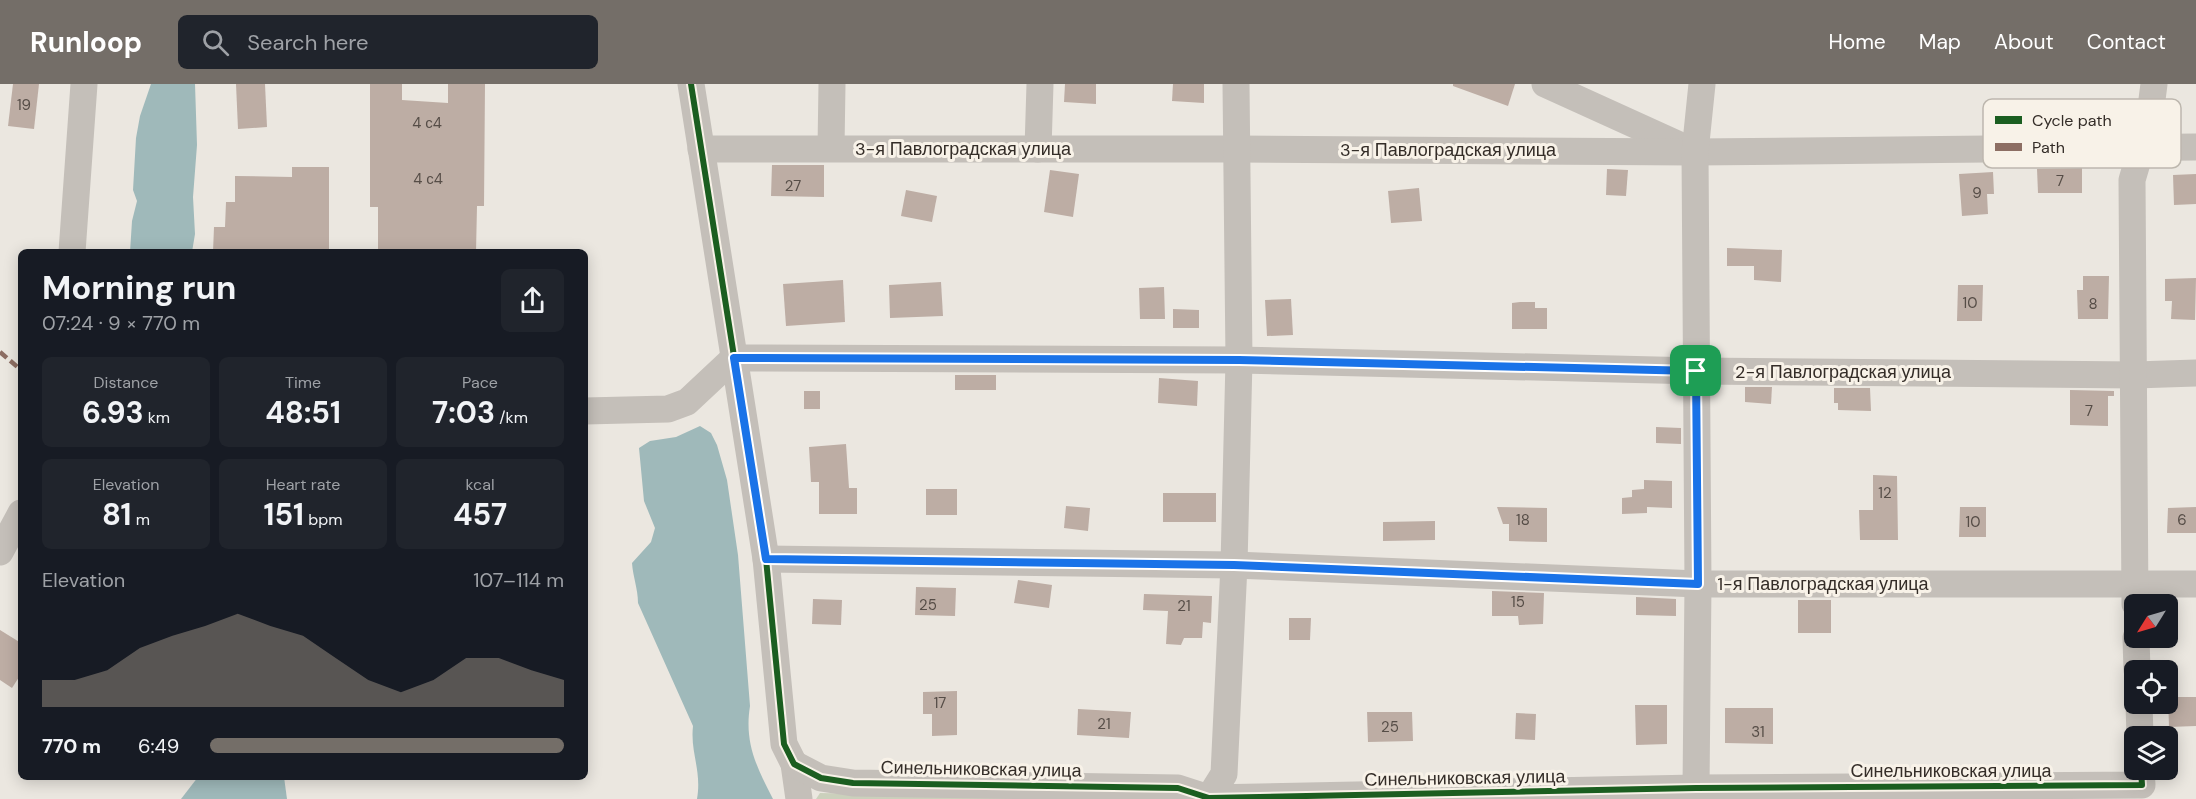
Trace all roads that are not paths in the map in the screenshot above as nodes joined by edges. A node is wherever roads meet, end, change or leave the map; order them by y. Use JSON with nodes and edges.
{"nodes":[{"id":1,"x":84,"y":84,"type":"edge"},
{"id":2,"x":690,"y":84,"type":"edge"},
{"id":3,"x":832,"y":84,"type":"edge"},
{"id":4,"x":1040,"y":84,"type":"edge"},
{"id":5,"x":1236,"y":84,"type":"edge"},
{"id":6,"x":1545,"y":84,"type":"edge"},
{"id":7,"x":1702,"y":84,"type":"edge"},
{"id":8,"x":2154,"y":84,"type":"edge"},
{"id":9,"x":2152,"y":99,"type":"edge"},
{"id":10,"x":2181,"y":147,"type":"edge"},
{"id":11,"x":2196,"y":147,"type":"edge"},
{"id":12,"x":831,"y":148,"type":"junction"},
{"id":13,"x":1983,"y":148,"type":"edge"},
{"id":14,"x":701,"y":149,"type":"junction"},
{"id":15,"x":1038,"y":149,"type":"junction"},
{"id":16,"x":1236,"y":149,"type":"junction"},
{"id":17,"x":1695,"y":152,"type":"junction"},
{"id":18,"x":2135,"y":168,"type":"edge"},
{"id":19,"x":72,"y":249,"type":"edge"},
{"id":20,"x":734,"y":358,"type":"junction"},
{"id":21,"x":1239,"y":360,"type":"junction"},
{"id":22,"x":1696,"y":371,"type":"junction"},
{"id":23,"x":2196,"y":373,"type":"edge"},
{"id":24,"x":2135,"y":375,"type":"junction"},
{"id":25,"x":588,"y":411,"type":"edge"},
{"id":26,"x":18,"y":519,"type":"edge"},
{"id":27,"x":0,"y":552,"type":"edge"},
{"id":28,"x":766,"y":559,"type":"junction"},
{"id":29,"x":1234,"y":565,"type":"junction"},
{"id":30,"x":1698,"y":584,"type":"junction"},
{"id":31,"x":2196,"y":584,"type":"edge"},
{"id":32,"x":2135,"y":594,"type":"edge"},
{"id":33,"x":2141,"y":594,"type":"edge"},
{"id":34,"x":2124,"y":595,"type":"edge"},
{"id":35,"x":794,"y":764,"type":"junction"},
{"id":36,"x":2124,"y":777,"type":"edge"},
{"id":37,"x":1696,"y":788,"type":"junction"},
{"id":38,"x":1209,"y":798,"type":"edge"},
{"id":39,"x":799,"y":799,"type":"edge"}],
"edges":[{"from":1,"to":19,"type":"street"},
{"from":2,"to":14,"type":"street"},
{"from":3,"to":12,"type":"street"},
{"from":4,"to":15,"type":"street"},
{"from":5,"to":16,"type":"street"},
{"from":6,"to":17,"type":"street"},
{"from":7,"to":17,"type":"street"},
{"from":8,"to":9,"type":"street"},
{"from":10,"to":11,"type":"street","name":"3-я Павлоградская улица"},
{"from":12,"to":14,"type":"street","name":"3-я Павлоградская улица"},
{"from":12,"to":15,"type":"street","name":"3-я Павлоградская улица"},
{"from":13,"to":17,"type":"street","name":"3-я Павлоградская улица"},
{"from":14,"to":20,"type":"street"},
{"from":15,"to":16,"type":"street","name":"3-я Павлоградская улица"},
{"from":16,"to":17,"type":"street","name":"3-я Павлоградская улица"},
{"from":16,"to":21,"type":"street"},
{"from":17,"to":22,"type":"street"},
{"from":18,"to":24,"type":"street"},
{"from":20,"to":21,"type":"street","name":"2-я Павлоградская улица"},
{"from":20,"to":25,"type":"street"},
{"from":20,"to":28,"type":"street"},
{"from":21,"to":22,"type":"street","name":"2-я Павлоградская улица"},
{"from":21,"to":29,"type":"street"},
{"from":22,"to":24,"type":"street","name":"2-я Павлоградская улица"},
{"from":22,"to":30,"type":"street"},
{"from":23,"to":24,"type":"street","name":"2-я Павлоградская улица"},
{"from":24,"to":32,"type":"street"},
{"from":26,"to":27,"type":"street"},
{"from":28,"to":29,"type":"street","name":"1-я Павлоградская улица"},
{"from":28,"to":35,"type":"street"},
{"from":29,"to":30,"type":"street","name":"1-я Павлоградская улица"},
{"from":29,"to":38,"type":"street"},
{"from":30,"to":34,"type":"street","name":"1-я Павлоградская улица"},
{"from":30,"to":37,"type":"street"},
{"from":31,"to":33,"type":"street","name":"1-я Павлоградская улица"},
{"from":35,"to":38,"type":"street","name":"Синельниковская улица"},
{"from":35,"to":39,"type":"street"},
{"from":36,"to":37,"type":"street","name":"Синельниковская улица"},
{"from":37,"to":38,"type":"street","name":"Синельниковская улица"}]}
